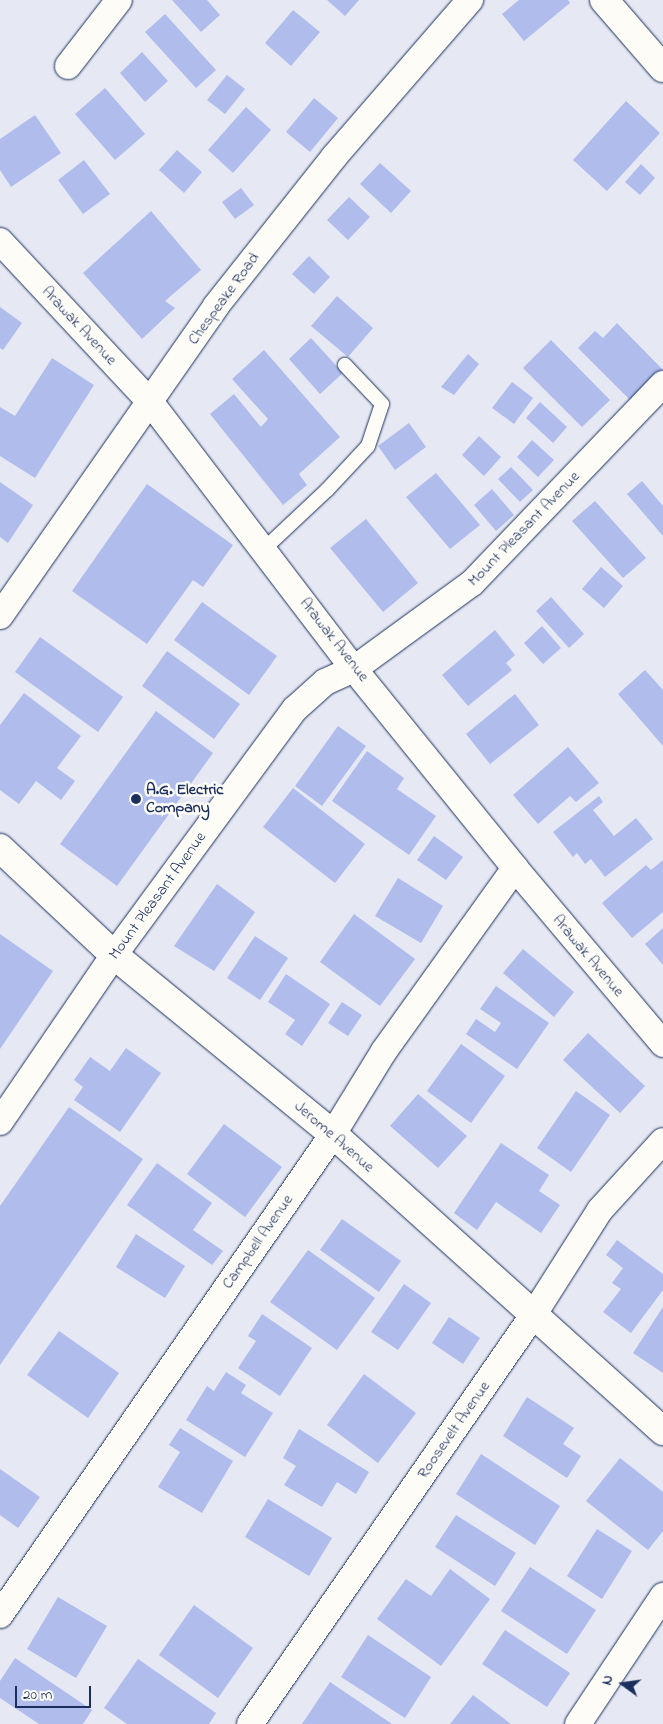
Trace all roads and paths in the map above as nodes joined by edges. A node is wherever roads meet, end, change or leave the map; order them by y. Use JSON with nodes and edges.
{"nodes":[{"id":1,"x":119,"y":0,"type":"edge"},
{"id":2,"x":470,"y":0,"type":"edge"},
{"id":3,"x":604,"y":0,"type":"edge"},
{"id":4,"x":68,"y":66,"type":"dead end"},
{"id":5,"x":663,"y":68,"type":"edge"},
{"id":6,"x":0,"y":241,"type":"edge"},
{"id":7,"x":345,"y":365,"type":"dead end"},
{"id":8,"x":663,"y":384,"type":"edge"},
{"id":9,"x":151,"y":403,"type":"junction"},
{"id":10,"x":264,"y":550,"type":"junction"},
{"id":11,"x":0,"y":616,"type":"edge"},
{"id":12,"x":354,"y":669,"type":"junction"},
{"id":13,"x":0,"y":848,"type":"edge"},
{"id":14,"x":515,"y":868,"type":"junction"},
{"id":15,"x":114,"y":955,"type":"junction"},
{"id":16,"x":663,"y":1044,"type":"edge"},
{"id":17,"x":0,"y":1122,"type":"edge"},
{"id":18,"x":333,"y":1134,"type":"junction"},
{"id":19,"x":663,"y":1141,"type":"edge"},
{"id":20,"x":534,"y":1314,"type":"junction"},
{"id":21,"x":663,"y":1431,"type":"edge"},
{"id":22,"x":663,"y":1596,"type":"edge"},
{"id":23,"x":0,"y":1615,"type":"edge"},
{"id":24,"x":250,"y":1724,"type":"edge"},
{"id":25,"x":578,"y":1724,"type":"edge"}],
"edges":[{"from":1,"to":4,"type":"street"},
{"from":2,"to":9,"type":"street","name":"Chespeake Road"},
{"from":3,"to":5,"type":"street"},
{"from":6,"to":9,"type":"street","name":"Arawak Avenue"},
{"from":7,"to":10,"type":"lane"},
{"from":8,"to":12,"type":"street","name":"Mount Pleasant Avenue"},
{"from":9,"to":10,"type":"street","name":"Arawak Avenue"},
{"from":9,"to":11,"type":"street","name":"Chespeake Road"},
{"from":10,"to":12,"type":"street","name":"Arawak Avenue"},
{"from":12,"to":14,"type":"street","name":"Arawak Avenue"},
{"from":12,"to":15,"type":"street","name":"Mount Pleasant Avenue"},
{"from":13,"to":15,"type":"street","name":"Jerome Avenue"},
{"from":14,"to":16,"type":"street","name":"Arawak Avenue"},
{"from":14,"to":18,"type":"street","name":"Campbell Avenue"},
{"from":15,"to":17,"type":"street","name":"Mount Pleasant Avenue"},
{"from":15,"to":18,"type":"street","name":"Jerome Avenue"},
{"from":18,"to":20,"type":"street","name":"Jerome Avenue"},
{"from":18,"to":23,"type":"street","name":"Campbell Avenue"},
{"from":19,"to":20,"type":"street","name":"Roosevelt Avenue"},
{"from":20,"to":21,"type":"street","name":"Jerome Avenue"},
{"from":20,"to":24,"type":"street","name":"Roosevelt Avenue"},
{"from":22,"to":25,"type":"street"}]}
